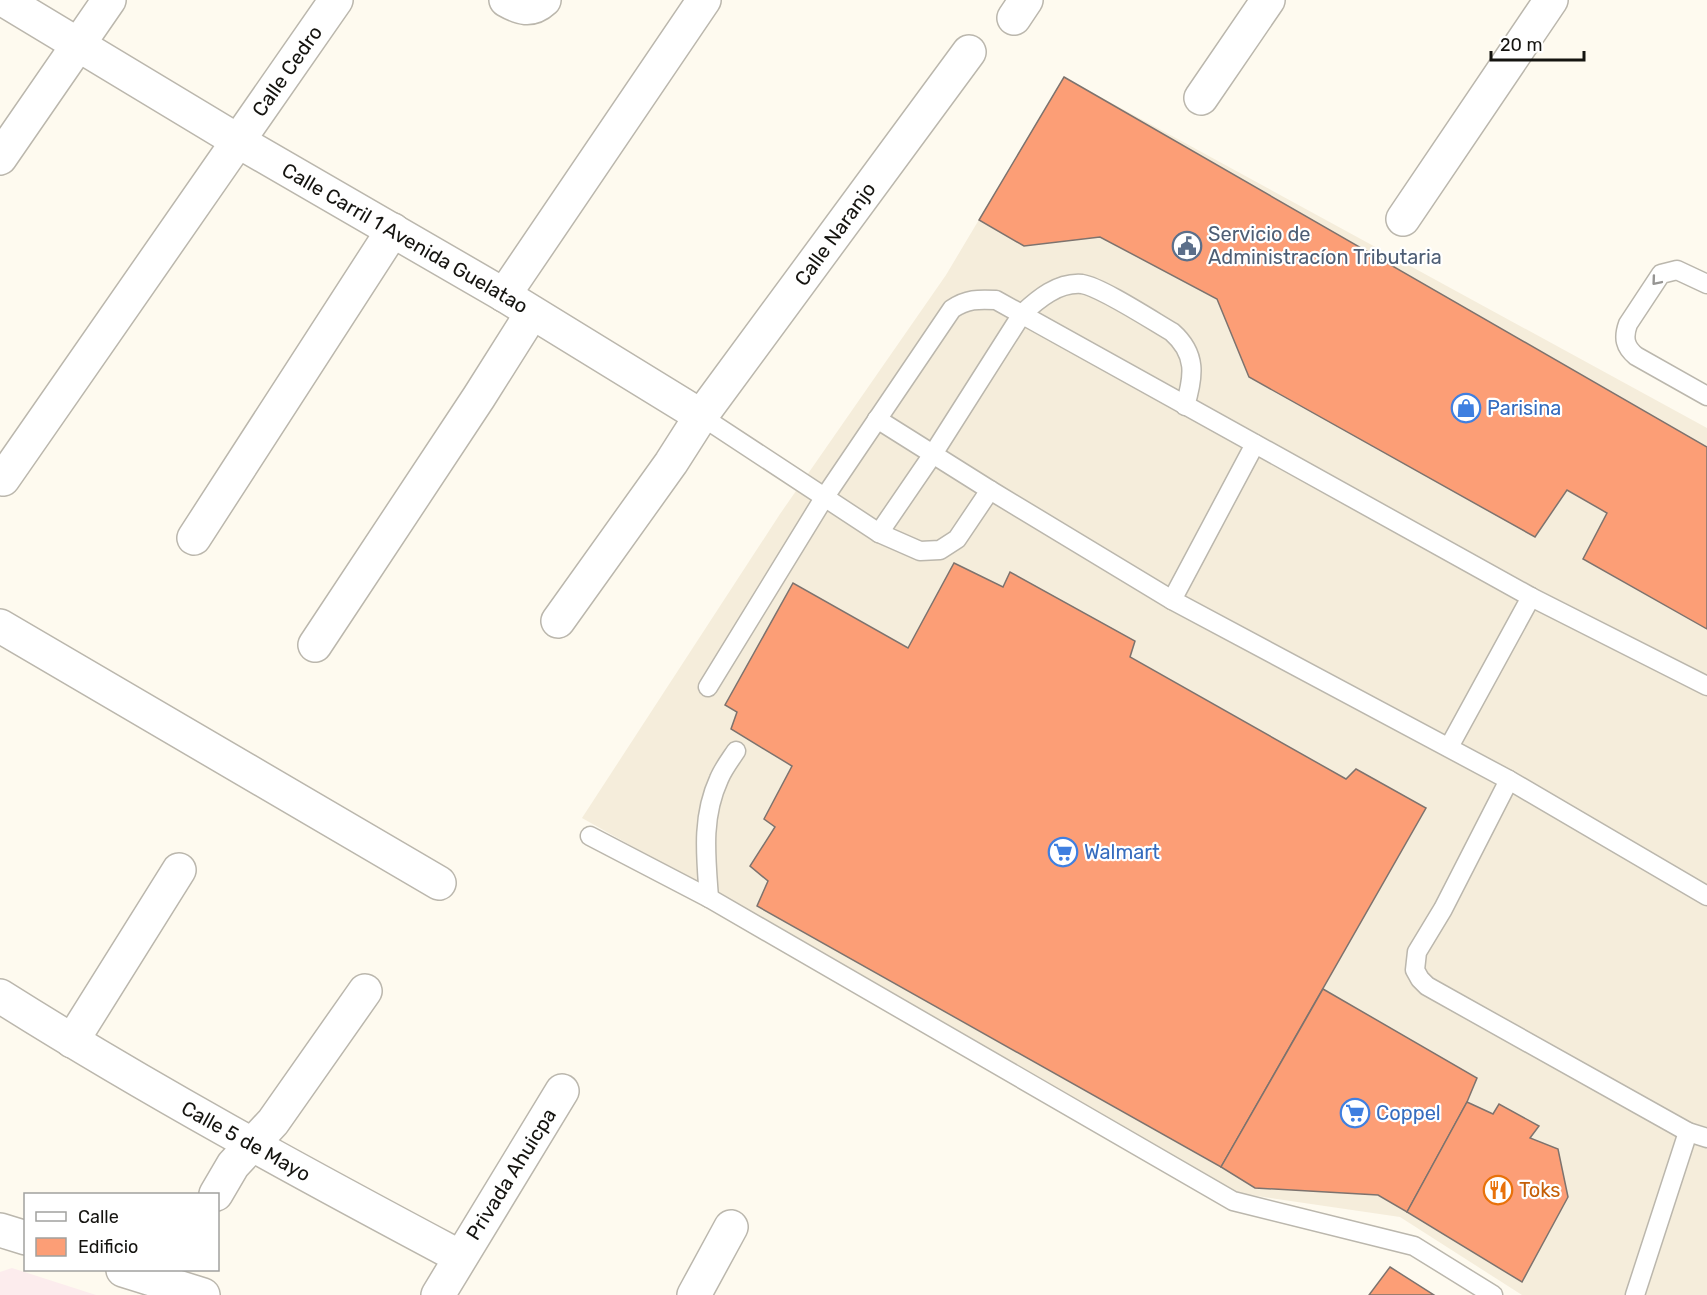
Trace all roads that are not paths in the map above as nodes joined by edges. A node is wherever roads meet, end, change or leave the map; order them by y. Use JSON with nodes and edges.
{"nodes":[{"id":1,"x":4,"y":0,"type":"edge"},
{"id":2,"x":109,"y":0,"type":"edge"},
{"id":3,"x":336,"y":0,"type":"edge"},
{"id":4,"x":506,"y":0,"type":"edge"},
{"id":5,"x":544,"y":0,"type":"edge"},
{"id":6,"x":704,"y":0,"type":"edge"},
{"id":7,"x":1268,"y":0,"type":"edge"},
{"id":8,"x":1551,"y":0,"type":"edge"},
{"id":9,"x":78,"y":44,"type":"junction"},
{"id":10,"x":969,"y":52,"type":"dead end"},
{"id":11,"x":1201,"y":98,"type":"dead end"},
{"id":12,"x":238,"y":141,"type":"junction"},
{"id":13,"x":0,"y":158,"type":"edge"},
{"id":14,"x":1404,"y":219,"type":"dead end"},
{"id":15,"x":393,"y":230,"type":"junction"},
{"id":16,"x":1707,"y":284,"type":"edge"},
{"id":17,"x":504,"y":295,"type":"junction"},
{"id":18,"x":532,"y":313,"type":"junction"},
{"id":19,"x":1022,"y":314,"type":"junction"},
{"id":20,"x":1707,"y":396,"type":"edge"},
{"id":21,"x":1185,"y":406,"type":"junction"},
{"id":22,"x":701,"y":416,"type":"junction"},
{"id":23,"x":878,"y":419,"type":"junction"},
{"id":24,"x":1255,"y":444,"type":"junction"},
{"id":25,"x":933,"y":454,"type":"junction"},
{"id":26,"x":3,"y":479,"type":"dead end"},
{"id":27,"x":990,"y":490,"type":"junction"},
{"id":28,"x":824,"y":498,"type":"junction"},
{"id":29,"x":879,"y":533,"type":"junction"},
{"id":30,"x":194,"y":538,"type":"dead end"},
{"id":31,"x":1531,"y":597,"type":"junction"},
{"id":32,"x":1172,"y":600,"type":"junction"},
{"id":33,"x":558,"y":621,"type":"dead end"},
{"id":34,"x":0,"y":626,"type":"edge"},
{"id":35,"x":315,"y":645,"type":"dead end"},
{"id":36,"x":1707,"y":686,"type":"edge"},
{"id":37,"x":708,"y":687,"type":"dead end"},
{"id":38,"x":1449,"y":747,"type":"junction"},
{"id":39,"x":736,"y":751,"type":"dead end"},
{"id":40,"x":1509,"y":780,"type":"junction"},
{"id":41,"x":590,"y":836,"type":"dead end"},
{"id":42,"x":179,"y":870,"type":"dead end"},
{"id":43,"x":439,"y":883,"type":"dead end"},
{"id":44,"x":1707,"y":896,"type":"edge"},
{"id":45,"x":709,"y":898,"type":"junction"},
{"id":46,"x":365,"y":991,"type":"dead end"},
{"id":47,"x":0,"y":996,"type":"edge"},
{"id":48,"x":72,"y":1041,"type":"junction"},
{"id":49,"x":562,"y":1091,"type":"dead end"},
{"id":50,"x":1688,"y":1132,"type":"junction"},
{"id":51,"x":1707,"y":1138,"type":"edge"},
{"id":52,"x":251,"y":1146,"type":"junction"},
{"id":53,"x":217,"y":1193,"type":"edge"},
{"id":54,"x":731,"y":1227,"type":"dead end"},
{"id":55,"x":0,"y":1230,"type":"edge"},
{"id":56,"x":24,"y":1237,"type":"edge"},
{"id":57,"x":460,"y":1257,"type":"junction"},
{"id":58,"x":130,"y":1271,"type":"edge"},
{"id":59,"x":181,"y":1286,"type":"edge"},
{"id":60,"x":438,"y":1295,"type":"edge"},
{"id":61,"x":694,"y":1295,"type":"edge"},
{"id":62,"x":1493,"y":1295,"type":"edge"},
{"id":63,"x":1635,"y":1295,"type":"edge"}],
"edges":[{"from":1,"to":9,"type":"street","name":"Calle Carril 1 Avenida Guelatao"},
{"from":2,"to":9,"type":"street"},
{"from":3,"to":12,"type":"street","name":"Calle Cedro"},
{"from":4,"to":5,"type":"street"},
{"from":6,"to":17,"type":"street"},
{"from":7,"to":11,"type":"street"},
{"from":8,"to":14,"type":"street"},
{"from":9,"to":12,"type":"street","name":"Calle Carril 1 Avenida Guelatao"},
{"from":9,"to":13,"type":"street"},
{"from":10,"to":22,"type":"street","name":"Calle Naranjo"},
{"from":12,"to":15,"type":"street","name":"Calle Carril 1 Avenida Guelatao"},
{"from":12,"to":26,"type":"street","name":"Calle Cedro"},
{"from":15,"to":17,"type":"street","name":"Calle Carril 1 Avenida Guelatao"},
{"from":15,"to":30,"type":"street"},
{"from":16,"to":20,"type":"lane","one_way":true},
{"from":17,"to":18,"type":"street","name":"Calle Carril 1 Avenida Guelatao"},
{"from":18,"to":22,"type":"street","name":"Calle Carril 1 Avenida Guelatao"},
{"from":18,"to":35,"type":"street"},
{"from":19,"to":21,"type":"lane"},
{"from":19,"to":21,"type":"lane"},
{"from":19,"to":23,"type":"lane"},
{"from":19,"to":25,"type":"lane"},
{"from":21,"to":24,"type":"lane"},
{"from":22,"to":28,"type":"lane","name":"Calle Carril 1 Avenida Guelatao"},
{"from":22,"to":33,"type":"street","name":"Calle Naranjo"},
{"from":23,"to":25,"type":"lane"},
{"from":23,"to":28,"type":"lane"},
{"from":24,"to":31,"type":"lane"},
{"from":24,"to":32,"type":"lane"},
{"from":25,"to":27,"type":"lane"},
{"from":25,"to":29,"type":"lane"},
{"from":27,"to":29,"type":"lane","name":"Calle Carril 1 Avenida Guelatao"},
{"from":27,"to":32,"type":"lane"},
{"from":28,"to":29,"type":"lane","name":"Calle Carril 1 Avenida Guelatao"},
{"from":28,"to":37,"type":"lane"},
{"from":31,"to":36,"type":"lane"},
{"from":31,"to":38,"type":"lane"},
{"from":32,"to":38,"type":"lane"},
{"from":34,"to":43,"type":"street"},
{"from":38,"to":40,"type":"lane"},
{"from":39,"to":45,"type":"lane"},
{"from":40,"to":44,"type":"lane"},
{"from":40,"to":50,"type":"lane"},
{"from":41,"to":45,"type":"lane"},
{"from":42,"to":48,"type":"street"},
{"from":45,"to":62,"type":"lane"},
{"from":46,"to":52,"type":"street"},
{"from":47,"to":48,"type":"street","name":"Calle 5 de Mayo"},
{"from":48,"to":52,"type":"street","name":"Calle 5 de Mayo"},
{"from":49,"to":57,"type":"street","name":"Privada Ahuicpa"},
{"from":50,"to":51,"type":"lane"},
{"from":50,"to":63,"type":"lane"},
{"from":52,"to":53,"type":"street"},
{"from":52,"to":57,"type":"street","name":"Calle 5 de Mayo"},
{"from":54,"to":61,"type":"street"},
{"from":55,"to":56,"type":"street"},
{"from":57,"to":60,"type":"street"},
{"from":58,"to":59,"type":"street"}]}
